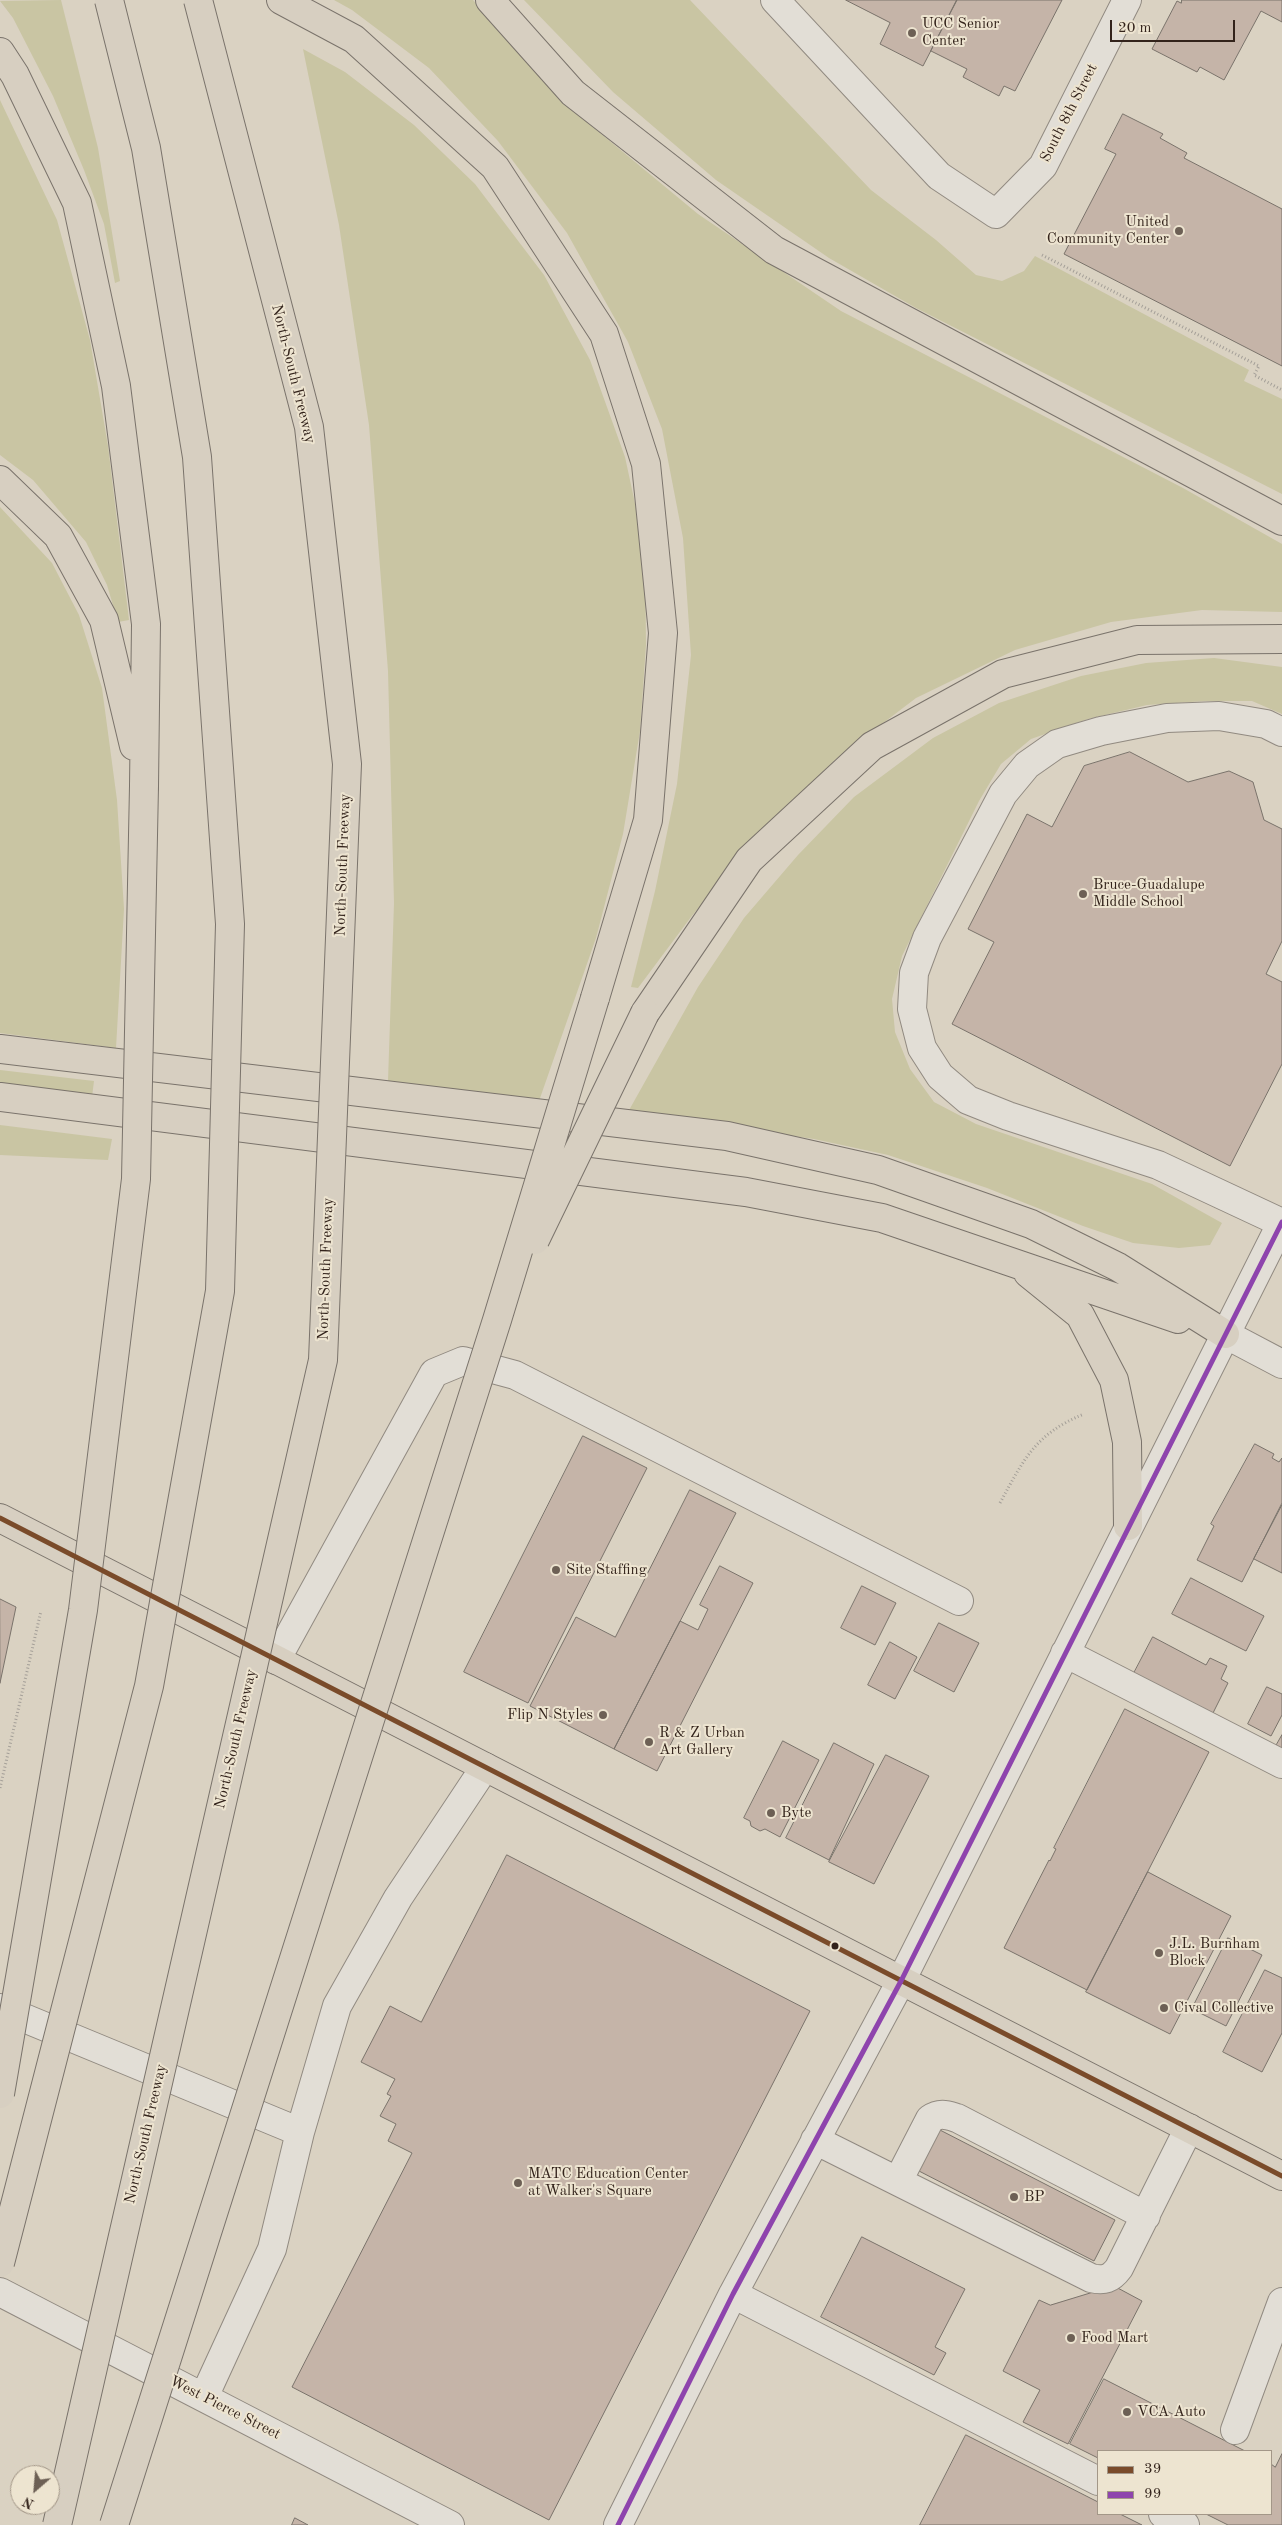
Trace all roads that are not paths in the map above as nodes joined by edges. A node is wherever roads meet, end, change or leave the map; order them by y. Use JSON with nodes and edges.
{"nodes":[{"id":1,"x":109,"y":0,"type":"edge"},
{"id":2,"x":198,"y":0,"type":"edge"},
{"id":3,"x":281,"y":0,"type":"edge"},
{"id":4,"x":490,"y":0,"type":"edge"},
{"id":5,"x":776,"y":0,"type":"edge"},
{"id":6,"x":1127,"y":0,"type":"edge"},
{"id":7,"x":0,"y":52,"type":"edge"},
{"id":8,"x":0,"y":480,"type":"edge"},
{"id":9,"x":1282,"y":522,"type":"edge"},
{"id":10,"x":1275,"y":642,"type":"edge"},
{"id":11,"x":1282,"y":732,"type":"edge"},
{"id":12,"x":144,"y":786,"type":"junction"},
{"id":13,"x":0,"y":1049,"type":"edge"},
{"id":14,"x":0,"y":1098,"type":"edge"},
{"id":15,"x":1282,"y":1223,"type":"edge"},
{"id":16,"x":1013,"y":1261,"type":"junction"},
{"id":17,"x":496,"y":1320,"type":"junction"},
{"id":18,"x":1225,"y":1334,"type":"junction"},
{"id":19,"x":1282,"y":1364,"type":"edge"},
{"id":20,"x":0,"y":1518,"type":"edge"},
{"id":21,"x":1128,"y":1526,"type":"junction"},
{"id":22,"x":959,"y":1602,"type":"dead end"},
{"id":23,"x":1065,"y":1653,"type":"junction"},
{"id":24,"x":276,"y":1660,"type":"junction"},
{"id":25,"x":1282,"y":1764,"type":"edge"},
{"id":26,"x":484,"y":1767,"type":"junction"},
{"id":27,"x":901,"y":1981,"type":"junction"},
{"id":28,"x":0,"y":2008,"type":"edge"},
{"id":29,"x":0,"y":2094,"type":"edge"},
{"id":30,"x":1189,"y":2128,"type":"junction"},
{"id":31,"x":300,"y":2132,"type":"junction"},
{"id":32,"x":815,"y":2140,"type":"junction"},
{"id":33,"x":1282,"y":2176,"type":"edge"},
{"id":34,"x":898,"y":2181,"type":"junction"},
{"id":35,"x":1146,"y":2216,"type":"junction"},
{"id":36,"x":0,"y":2263,"type":"edge"},
{"id":37,"x":0,"y":2292,"type":"edge"},
{"id":38,"x":733,"y":2294,"type":"junction"},
{"id":39,"x":1282,"y":2302,"type":"edge"},
{"id":40,"x":204,"y":2397,"type":"junction"},
{"id":41,"x":1235,"y":2430,"type":"dead end"},
{"id":42,"x":1097,"y":2479,"type":"edge"},
{"id":43,"x":1165,"y":2515,"type":"edge"},
{"id":44,"x":56,"y":2525,"type":"edge"},
{"id":45,"x":114,"y":2525,"type":"edge"},
{"id":46,"x":450,"y":2525,"type":"edge"},
{"id":47,"x":618,"y":2525,"type":"edge"},
{"id":48,"x":1185,"y":2525,"type":"edge"}],
"edges":[{"from":1,"to":36,"type":"main road","bridge":true},
{"from":2,"to":44,"type":"main road","name":"North-South Freeway","bridge":true},
{"from":3,"to":17,"type":"main road","bridge":true},
{"from":4,"to":9,"type":"main road"},
{"from":5,"to":6,"type":"street","name":"South 8th Street"},
{"from":7,"to":12,"type":"main road"},
{"from":8,"to":12,"type":"main road"},
{"from":10,"to":17,"type":"main road","bridge":true},
{"from":11,"to":15,"type":"street"},
{"from":12,"to":29,"type":"main road","bridge":true},
{"from":13,"to":18,"type":"main road"},
{"from":14,"to":16,"type":"main road"},
{"from":15,"to":18,"type":"street"},
{"from":16,"to":18,"type":"main road"},
{"from":16,"to":21,"type":"main road"},
{"from":17,"to":45,"type":"main road","bridge":true},
{"from":18,"to":19,"type":"street"},
{"from":18,"to":21,"type":"street"},
{"from":20,"to":24,"type":"main road"},
{"from":21,"to":23,"type":"street"},
{"from":22,"to":24,"type":"street"},
{"from":23,"to":25,"type":"street"},
{"from":23,"to":27,"type":"street"},
{"from":24,"to":26,"type":"main road"},
{"from":26,"to":27,"type":"main road"},
{"from":26,"to":31,"type":"street"},
{"from":27,"to":30,"type":"main road"},
{"from":27,"to":32,"type":"street"},
{"from":28,"to":31,"type":"street"},
{"from":30,"to":33,"type":"main road"},
{"from":30,"to":35,"type":"street"},
{"from":31,"to":40,"type":"street"},
{"from":32,"to":34,"type":"street"},
{"from":32,"to":38,"type":"street"},
{"from":34,"to":35,"type":"street"},
{"from":34,"to":35,"type":"street"},
{"from":37,"to":40,"type":"street","name":"West Pierce Street"},
{"from":38,"to":42,"type":"street"},
{"from":38,"to":47,"type":"street"},
{"from":39,"to":41,"type":"street"},
{"from":40,"to":46,"type":"street","name":"West Pierce Street"},
{"from":43,"to":48,"type":"street"}]}
